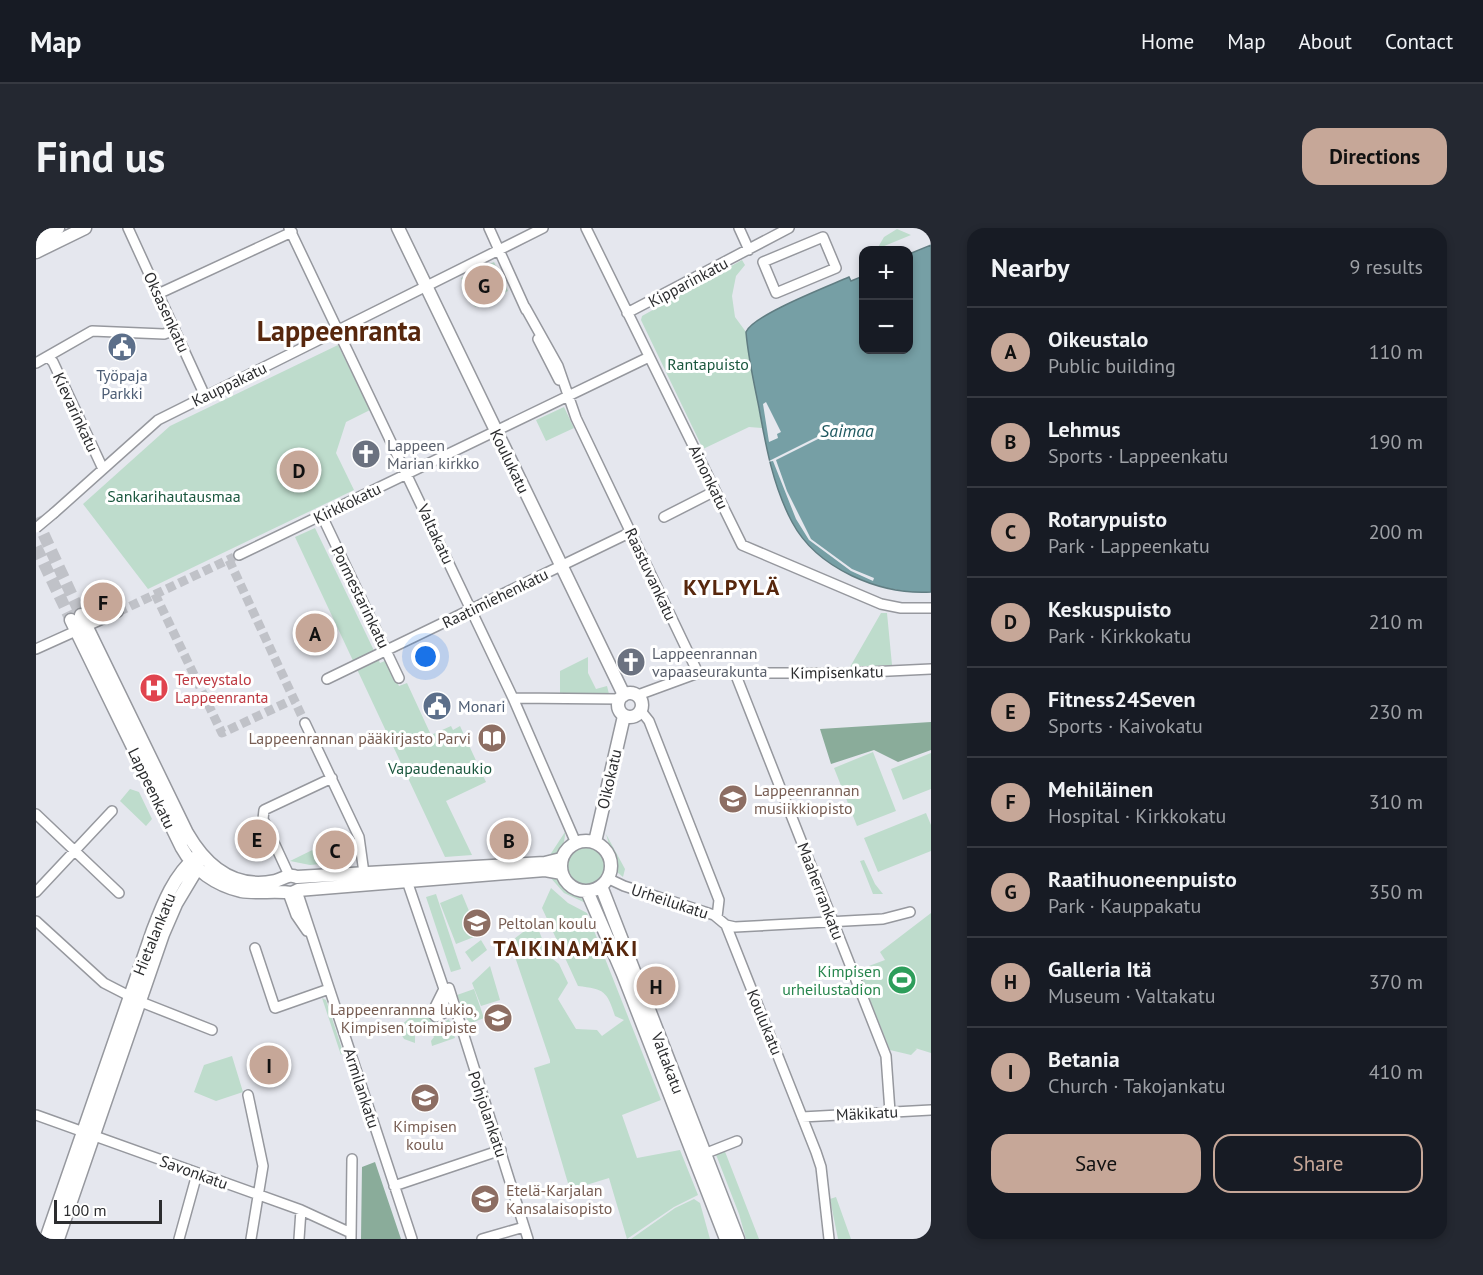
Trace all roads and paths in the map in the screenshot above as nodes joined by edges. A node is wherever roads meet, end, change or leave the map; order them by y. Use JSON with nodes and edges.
{"nodes":[{"id":1,"x":58,"y":228,"type":"edge"},
{"id":2,"x":85,"y":228,"type":"edge"},
{"id":3,"x":128,"y":228,"type":"edge"},
{"id":4,"x":398,"y":228,"type":"edge"},
{"id":5,"x":489,"y":228,"type":"edge"},
{"id":6,"x":543,"y":228,"type":"edge"},
{"id":7,"x":586,"y":228,"type":"edge"},
{"id":8,"x":739,"y":228,"type":"edge"},
{"id":9,"x":789,"y":228,"type":"edge"},
{"id":10,"x":290,"y":230,"type":"edge"},
{"id":11,"x":36,"y":239,"type":"edge"},
{"id":12,"x":499,"y":250,"type":"junction"},
{"id":13,"x":749,"y":250,"type":"junction"},
{"id":14,"x":36,"y":252,"type":"edge"},
{"id":15,"x":836,"y":268,"type":"joint"},
{"id":16,"x":427,"y":287,"type":"junction"},
{"id":17,"x":158,"y":294,"type":"junction"},
{"id":18,"x":627,"y":314,"type":"junction"},
{"id":19,"x":175,"y":330,"type":"junction"},
{"id":20,"x":339,"y":331,"type":"junction"},
{"id":21,"x":48,"y":357,"type":"junction"},
{"id":22,"x":649,"y":357,"type":"junction"},
{"id":23,"x":36,"y":363,"type":"edge"},
{"id":24,"x":206,"y":396,"type":"junction"},
{"id":25,"x":568,"y":396,"type":"junction"},
{"id":26,"x":495,"y":431,"type":"junction"},
{"id":27,"x":103,"y":469,"type":"junction"},
{"id":28,"x":407,"y":474,"type":"junction"},
{"id":29,"x":715,"y":490,"type":"junction"},
{"id":30,"x":322,"y":516,"type":"junction"},
{"id":31,"x":664,"y":517,"type":"dead end"},
{"id":32,"x":36,"y":528,"type":"edge"},
{"id":33,"x":631,"y":532,"type":"junction"},
{"id":34,"x":239,"y":555,"type":"tunnel mouth"},
{"id":35,"x":561,"y":566,"type":"junction"},
{"id":36,"x":931,"y":608,"type":"edge"},
{"id":37,"x":471,"y":609,"type":"junction"},
{"id":38,"x":117,"y":612,"type":"tunnel mouth"},
{"id":39,"x":79,"y":623,"type":"junction"},
{"id":40,"x":36,"y":650,"type":"edge"},
{"id":41,"x":386,"y":651,"type":"junction"},
{"id":42,"x":931,"y":669,"type":"edge"},
{"id":43,"x":735,"y":673,"type":"junction"},
{"id":44,"x":698,"y":674,"type":"junction"},
{"id":45,"x":399,"y":678,"type":"dead end"},
{"id":46,"x":327,"y":680,"type":"dead end"},
{"id":47,"x":638,"y":695,"type":"junction"},
{"id":48,"x":621,"y":697,"type":"junction"},
{"id":49,"x":513,"y":698,"type":"junction"},
{"id":50,"x":641,"y":711,"type":"junction"},
{"id":51,"x":624,"y":716,"type":"junction"},
{"id":52,"x":305,"y":723,"type":"tunnel mouth"},
{"id":53,"x":332,"y":778,"type":"junction"},
{"id":54,"x":112,"y":810,"type":"dead end"},
{"id":55,"x":36,"y":814,"type":"edge"},
{"id":56,"x":595,"y":842,"type":"junction"},
{"id":57,"x":576,"y":843,"type":"junction"},
{"id":58,"x":75,"y":850,"type":"junction"},
{"id":59,"x":561,"y":859,"type":"junction"},
{"id":60,"x":195,"y":862,"type":"junction"},
{"id":61,"x":364,"y":873,"type":"junction"},
{"id":62,"x":561,"y":873,"type":"junction"},
{"id":63,"x":407,"y":881,"type":"junction"},
{"id":64,"x":604,"y":882,"type":"junction"},
{"id":65,"x":291,"y":885,"type":"junction"},
{"id":66,"x":587,"y":891,"type":"junction"},
{"id":67,"x":36,"y":892,"type":"edge"},
{"id":68,"x":119,"y":893,"type":"dead end"},
{"id":69,"x":910,"y":912,"type":"dead end"},
{"id":70,"x":717,"y":917,"type":"junction"},
{"id":71,"x":36,"y":921,"type":"edge"},
{"id":72,"x":833,"y":922,"type":"junction"},
{"id":73,"x":726,"y":925,"type":"junction"},
{"id":74,"x":255,"y":948,"type":"dead end"},
{"id":75,"x":329,"y":989,"type":"junction"},
{"id":76,"x":135,"y":1000,"type":"junction"},
{"id":77,"x":212,"y":1030,"type":"dead end"},
{"id":78,"x":248,"y":1095,"type":"dead end"},
{"id":79,"x":931,"y":1110,"type":"edge"},
{"id":80,"x":890,"y":1112,"type":"junction"},
{"id":81,"x":36,"y":1115,"type":"edge"},
{"id":82,"x":803,"y":1118,"type":"junction"},
{"id":83,"x":89,"y":1135,"type":"junction"},
{"id":84,"x":737,"y":1141,"type":"dead end"},
{"id":85,"x":501,"y":1150,"type":"junction"},
{"id":86,"x":699,"y":1156,"type":"junction"},
{"id":87,"x":352,"y":1159,"type":"dead end"},
{"id":88,"x":197,"y":1174,"type":"junction"},
{"id":89,"x":394,"y":1186,"type":"junction"},
{"id":90,"x":258,"y":1195,"type":"junction"},
{"id":91,"x":301,"y":1210,"type":"junction"},
{"id":92,"x":524,"y":1227,"type":"junction"},
{"id":93,"x":351,"y":1236,"type":"edge"},
{"id":94,"x":46,"y":1239,"type":"edge"},
{"id":95,"x":58,"y":1239,"type":"edge"},
{"id":96,"x":179,"y":1239,"type":"edge"},
{"id":97,"x":251,"y":1239,"type":"edge"},
{"id":98,"x":299,"y":1239,"type":"edge"},
{"id":99,"x":412,"y":1239,"type":"edge"},
{"id":100,"x":482,"y":1239,"type":"edge"},
{"id":101,"x":528,"y":1239,"type":"edge"},
{"id":102,"x":726,"y":1239,"type":"edge"},
{"id":103,"x":738,"y":1239,"type":"edge"},
{"id":104,"x":829,"y":1239,"type":"edge"}],
"edges":[{"from":1,"to":11,"type":"main road"},
{"from":2,"to":14,"type":"main road"},
{"from":3,"to":17,"type":"street","name":"Oksasenkatu"},
{"from":4,"to":16,"type":"main road","name":"Koulukatu"},
{"from":5,"to":12,"type":"street","name":"Raastuvankatu"},
{"from":6,"to":12,"type":"street","name":"Kauppakatu"},
{"from":7,"to":18,"type":"street","name":"Ainonkatu"},
{"from":8,"to":13,"type":"street"},
{"from":9,"to":13,"type":"street","name":"Kipparinkatu"},
{"from":10,"to":17,"type":"street"},
{"from":10,"to":20,"type":"street","name":"Valtakatu"},
{"from":12,"to":16,"type":"street","name":"Kauppakatu"},
{"from":12,"to":25,"type":"street","name":"Raastuvankatu"},
{"from":13,"to":18,"type":"street","name":"Kipparinkatu"},
{"from":15,"to":15,"type":"street"},
{"from":16,"to":20,"type":"street","name":"Kauppakatu"},
{"from":16,"to":26,"type":"main road","name":"Koulukatu"},
{"from":17,"to":19,"type":"street","name":"Oksasenkatu"},
{"from":18,"to":22,"type":"street","name":"Ainonkatu"},
{"from":19,"to":21,"type":"street"},
{"from":19,"to":24,"type":"street","name":"Oksasenkatu"},
{"from":20,"to":24,"type":"street","name":"Kauppakatu"},
{"from":20,"to":28,"type":"street","name":"Valtakatu"},
{"from":21,"to":23,"type":"street"},
{"from":21,"to":27,"type":"street","name":"Kievarinkatu"},
{"from":22,"to":25,"type":"street","name":"Kirkkokatu"},
{"from":22,"to":29,"type":"street","name":"Ainonkatu"},
{"from":24,"to":27,"type":"street","name":"Kauppakatu"},
{"from":25,"to":26,"type":"street","name":"Kirkkokatu"},
{"from":25,"to":33,"type":"street","name":"Raastuvankatu"},
{"from":26,"to":28,"type":"street","name":"Kirkkokatu"},
{"from":26,"to":35,"type":"main road","name":"Koulukatu"},
{"from":27,"to":32,"type":"street","name":"Kauppakatu","bridge":true},
{"from":28,"to":30,"type":"street","name":"Kirkkokatu"},
{"from":28,"to":37,"type":"street","name":"Valtakatu"},
{"from":29,"to":31,"type":"street"},
{"from":29,"to":36,"type":"street","name":"Ainonkatu"},
{"from":30,"to":34,"type":"street","name":"Kirkkokatu"},
{"from":30,"to":41,"type":"street","name":"Pormestarinkatu"},
{"from":33,"to":35,"type":"street","name":"Raatimiehenkatu"},
{"from":33,"to":44,"type":"street","name":"Raastuvankatu"},
{"from":35,"to":37,"type":"street","name":"Raatimiehenkatu"},
{"from":35,"to":48,"type":"main road","name":"Koulukatu"},
{"from":37,"to":41,"type":"street","name":"Raatimiehenkatu"},
{"from":37,"to":49,"type":"street","name":"Valtakatu"},
{"from":38,"to":39,"type":"street"},
{"from":39,"to":40,"type":"street"},
{"from":39,"to":60,"type":"main road","name":"Lappeenkatu"},
{"from":41,"to":45,"type":"street","name":"Pormestarinkatu"},
{"from":41,"to":46,"type":"street","name":"Raatimiehenkatu"},
{"from":42,"to":43,"type":"street","name":"Kimpisenkatu"},
{"from":43,"to":44,"type":"street","name":"Kimpisenkatu"},
{"from":43,"to":72,"type":"street","name":"Maaherrankatu"},
{"from":44,"to":47,"type":"street","name":"Kimpisenkatu"},
{"from":47,"to":48,"type":"main road"},
{"from":47,"to":50,"type":"main road"},
{"from":48,"to":49,"type":"street"},
{"from":48,"to":51,"type":"main road"},
{"from":49,"to":57,"type":"street","name":"Valtakatu"},
{"from":50,"to":51,"type":"main road"},
{"from":50,"to":70,"type":"street"},
{"from":51,"to":56,"type":"main road","name":"Oikokatu"},
{"from":52,"to":53,"type":"street"},
{"from":53,"to":61,"type":"street"},
{"from":53,"to":65,"type":"street","name":"Armilankatu"},
{"from":54,"to":58,"type":"street"},
{"from":55,"to":58,"type":"street"},
{"from":56,"to":57,"type":"main road"},
{"from":56,"to":64,"type":"main road"},
{"from":57,"to":59,"type":"main road"},
{"from":58,"to":67,"type":"street"},
{"from":58,"to":68,"type":"street"},
{"from":59,"to":61,"type":"main road","name":"Lappeenkatu"},
{"from":59,"to":62,"type":"main road"},
{"from":60,"to":65,"type":"main road","name":"Lappeenkatu"},
{"from":60,"to":76,"type":"main road","name":"Hietalankatu"},
{"from":61,"to":65,"type":"main road","name":"Lappeenkatu"},
{"from":62,"to":63,"type":"main road","name":"Lappeenkatu"},
{"from":62,"to":66,"type":"main road"},
{"from":63,"to":65,"type":"main road","name":"Lappeenkatu"},
{"from":63,"to":85,"type":"street","name":"Pohjolankatu"},
{"from":64,"to":66,"type":"main road"},
{"from":64,"to":70,"type":"street","name":"Urheilukatu"},
{"from":64,"to":86,"type":"main road","name":"Valtakatu"},
{"from":65,"to":75,"type":"street","name":"Armilankatu"},
{"from":66,"to":86,"type":"main road","name":"Valtakatu"},
{"from":69,"to":72,"type":"street","name":"Urheilukatu"},
{"from":70,"to":73,"type":"street","name":"Urheilukatu"},
{"from":71,"to":76,"type":"street"},
{"from":72,"to":73,"type":"street","name":"Urheilukatu"},
{"from":72,"to":80,"type":"street","name":"Maaherrankatu"},
{"from":73,"to":82,"type":"street","name":"Koulukatu"},
{"from":74,"to":75,"type":"street"},
{"from":75,"to":89,"type":"street","name":"Armilankatu"},
{"from":76,"to":77,"type":"street"},
{"from":76,"to":83,"type":"main road","name":"Hietalankatu"},
{"from":78,"to":90,"type":"street"},
{"from":79,"to":80,"type":"street","name":"Mäkikatu"},
{"from":80,"to":82,"type":"street","name":"Mäkikatu"},
{"from":81,"to":83,"type":"street","name":"Savonkatu"},
{"from":82,"to":104,"type":"street","name":"Koulukatu"},
{"from":83,"to":88,"type":"street","name":"Savonkatu"},
{"from":83,"to":94,"type":"main road","name":"Hietalankatu"},
{"from":83,"to":95,"type":"main road","name":"Hietalankatu"},
{"from":84,"to":86,"type":"street"},
{"from":85,"to":89,"type":"street"},
{"from":85,"to":92,"type":"street","name":"Pohjolankatu"},
{"from":86,"to":102,"type":"main road","name":"Valtakatu"},
{"from":86,"to":103,"type":"main road","name":"Valtakatu"},
{"from":87,"to":93,"type":"street"},
{"from":88,"to":90,"type":"street","name":"Savonkatu"},
{"from":88,"to":96,"type":"street"},
{"from":89,"to":99,"type":"street","name":"Armilankatu"},
{"from":90,"to":91,"type":"street","name":"Savonkatu"},
{"from":90,"to":97,"type":"street"},
{"from":91,"to":93,"type":"street","name":"Savonkatu"},
{"from":91,"to":98,"type":"street"},
{"from":92,"to":100,"type":"street"},
{"from":92,"to":101,"type":"street","name":"Pohjolankatu"}]}
